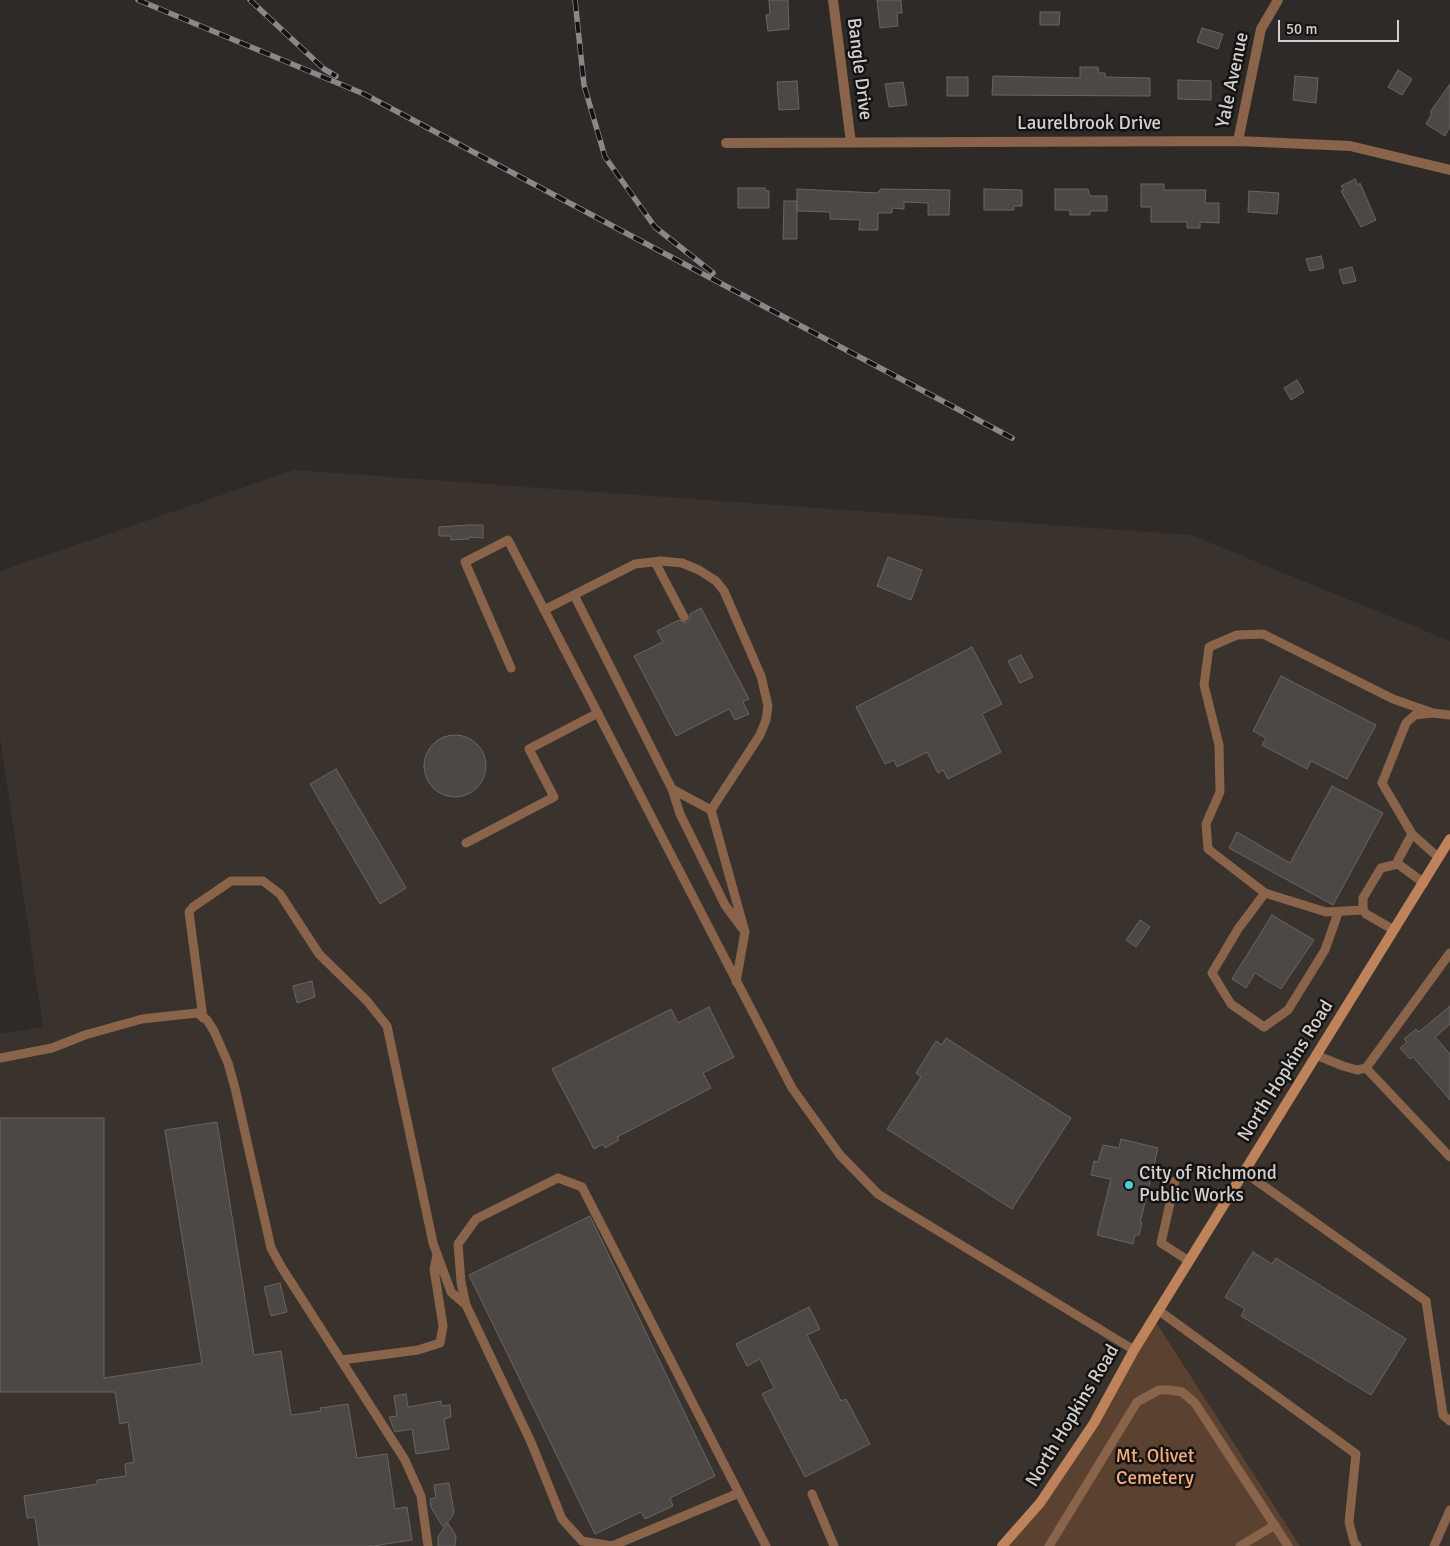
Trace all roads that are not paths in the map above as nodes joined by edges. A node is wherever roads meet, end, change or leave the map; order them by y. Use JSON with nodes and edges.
{"nodes":[{"id":1,"x":833,"y":0,"type":"edge"},
{"id":2,"x":1278,"y":0,"type":"edge"},
{"id":3,"x":1238,"y":141,"type":"junction"},
{"id":4,"x":726,"y":143,"type":"dead end"},
{"id":5,"x":851,"y":143,"type":"junction"},
{"id":6,"x":1450,"y":170,"type":"edge"},
{"id":7,"x":655,"y":562,"type":"junction"},
{"id":8,"x":574,"y":595,"type":"junction"},
{"id":9,"x":544,"y":610,"type":"junction"},
{"id":10,"x":684,"y":617,"type":"dead end"},
{"id":11,"x":511,"y":668,"type":"dead end"},
{"id":12,"x":598,"y":713,"type":"junction"},
{"id":13,"x":1433,"y":713,"type":"junction"},
{"id":14,"x":1450,"y":715,"type":"edge"},
{"id":15,"x":672,"y":789,"type":"junction"},
{"id":16,"x":711,"y":810,"type":"junction"},
{"id":17,"x":1412,"y":834,"type":"junction"},
{"id":18,"x":466,"y":843,"type":"dead end"},
{"id":19,"x":1448,"y":846,"type":"edge"},
{"id":20,"x":1439,"y":858,"type":"junction"},
{"id":21,"x":1398,"y":864,"type":"junction"},
{"id":22,"x":1424,"y":883,"type":"junction"},
{"id":23,"x":1265,"y":893,"type":"junction"},
{"id":24,"x":1363,"y":910,"type":"junction"},
{"id":25,"x":1338,"y":913,"type":"junction"},
{"id":26,"x":1394,"y":930,"type":"junction"},
{"id":27,"x":745,"y":932,"type":"junction"},
{"id":28,"x":1448,"y":959,"type":"edge"},
{"id":29,"x":736,"y":982,"type":"junction"},
{"id":30,"x":203,"y":1018,"type":"junction"},
{"id":31,"x":1316,"y":1055,"type":"junction"},
{"id":32,"x":0,"y":1058,"type":"edge"},
{"id":33,"x":1366,"y":1068,"type":"junction"},
{"id":34,"x":1450,"y":1157,"type":"edge"},
{"id":35,"x":1244,"y":1172,"type":"junction"},
{"id":36,"x":1175,"y":1181,"type":"dead end"},
{"id":37,"x":437,"y":1255,"type":"junction"},
{"id":38,"x":1189,"y":1261,"type":"junction"},
{"id":39,"x":466,"y":1305,"type":"junction"},
{"id":40,"x":1158,"y":1310,"type":"junction"},
{"id":41,"x":1134,"y":1350,"type":"junction"},
{"id":42,"x":342,"y":1360,"type":"junction"},
{"id":43,"x":1450,"y":1421,"type":"edge"},
{"id":44,"x":739,"y":1493,"type":"junction"},
{"id":45,"x":812,"y":1494,"type":"dead end"},
{"id":46,"x":1450,"y":1510,"type":"edge"},
{"id":47,"x":1275,"y":1525,"type":"junction"},
{"id":48,"x":428,"y":1546,"type":"edge"},
{"id":49,"x":766,"y":1546,"type":"edge"},
{"id":50,"x":834,"y":1546,"type":"edge"},
{"id":51,"x":1002,"y":1546,"type":"edge"},
{"id":52,"x":1048,"y":1546,"type":"edge"},
{"id":53,"x":1240,"y":1546,"type":"edge"},
{"id":54,"x":1288,"y":1546,"type":"edge"},
{"id":55,"x":1357,"y":1546,"type":"edge"},
{"id":56,"x":1434,"y":1546,"type":"edge"}],
"edges":[{"from":1,"to":5,"type":"street","name":"Bangle Drive"},
{"from":2,"to":3,"type":"street","name":"Yale Avenue"},
{"from":3,"to":5,"type":"street","name":"Laurelbrook Drive"},
{"from":3,"to":6,"type":"street","name":"Laurelbrook Drive"},
{"from":4,"to":5,"type":"street","name":"Laurelbrook Drive"},
{"from":7,"to":8,"type":"lane"},
{"from":7,"to":10,"type":"lane"},
{"from":7,"to":16,"type":"lane"},
{"from":8,"to":9,"type":"lane"},
{"from":8,"to":15,"type":"lane"},
{"from":9,"to":11,"type":"lane"},
{"from":9,"to":12,"type":"lane"},
{"from":12,"to":18,"type":"lane"},
{"from":12,"to":29,"type":"lane"},
{"from":13,"to":14,"type":"lane"},
{"from":13,"to":17,"type":"lane"},
{"from":13,"to":23,"type":"lane"},
{"from":15,"to":16,"type":"lane"},
{"from":15,"to":27,"type":"lane"},
{"from":16,"to":27,"type":"lane"},
{"from":17,"to":20,"type":"lane"},
{"from":17,"to":21,"type":"lane"},
{"from":19,"to":20,"type":"main road","name":"North Hopkins Road"},
{"from":20,"to":22,"type":"main road","name":"North Hopkins Road"},
{"from":21,"to":22,"type":"lane"},
{"from":21,"to":24,"type":"lane"},
{"from":22,"to":26,"type":"main road","name":"North Hopkins Road"},
{"from":23,"to":25,"type":"lane"},
{"from":23,"to":25,"type":"lane"},
{"from":24,"to":25,"type":"lane"},
{"from":24,"to":26,"type":"lane"},
{"from":26,"to":31,"type":"main road","name":"North Hopkins Road"},
{"from":27,"to":29,"type":"lane"},
{"from":28,"to":33,"type":"lane"},
{"from":29,"to":41,"type":"lane"},
{"from":30,"to":32,"type":"lane"},
{"from":30,"to":37,"type":"lane"},
{"from":30,"to":42,"type":"lane"},
{"from":31,"to":33,"type":"lane"},
{"from":31,"to":35,"type":"main road","name":"North Hopkins Road"},
{"from":33,"to":34,"type":"lane"},
{"from":35,"to":38,"type":"main road","name":"North Hopkins Road"},
{"from":35,"to":43,"type":"lane"},
{"from":36,"to":38,"type":"lane"},
{"from":37,"to":39,"type":"lane"},
{"from":37,"to":42,"type":"lane"},
{"from":38,"to":40,"type":"main road","name":"North Hopkins Road"},
{"from":39,"to":44,"type":"lane"},
{"from":39,"to":44,"type":"lane"},
{"from":40,"to":41,"type":"main road","name":"North Hopkins Road"},
{"from":40,"to":55,"type":"lane"},
{"from":41,"to":51,"type":"main road","name":"North Hopkins Road"},
{"from":42,"to":48,"type":"lane"},
{"from":44,"to":49,"type":"lane"},
{"from":45,"to":50,"type":"lane"},
{"from":46,"to":56,"type":"lane"},
{"from":47,"to":52,"type":"lane"},
{"from":47,"to":53,"type":"lane"},
{"from":47,"to":54,"type":"lane"}]}
